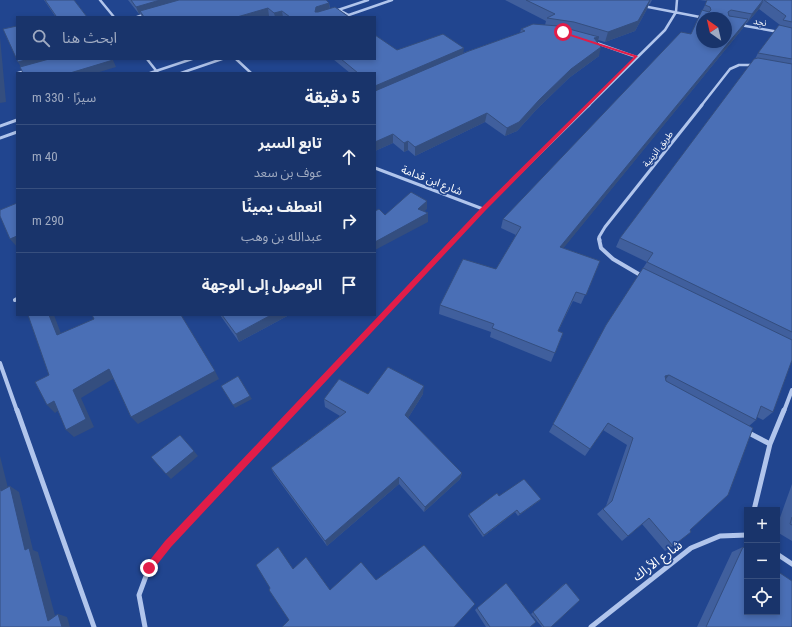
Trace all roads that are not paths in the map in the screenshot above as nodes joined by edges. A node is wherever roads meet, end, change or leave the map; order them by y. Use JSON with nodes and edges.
{"nodes":[{"id":1,"x":100,"y":0,"type":"edge"},
{"id":2,"x":368,"y":0,"type":"edge"},
{"id":3,"x":392,"y":0,"type":"edge"},
{"id":4,"x":677,"y":0,"type":"edge"},
{"id":5,"x":638,"y":5,"type":"edge"},
{"id":6,"x":340,"y":10,"type":"junction"},
{"id":7,"x":333,"y":12,"type":"edge"},
{"id":8,"x":676,"y":12,"type":"junction"},
{"id":9,"x":152,"y":13,"type":"edge"},
{"id":10,"x":349,"y":15,"type":"junction"},
{"id":11,"x":113,"y":16,"type":"edge"},
{"id":12,"x":141,"y":16,"type":"edge"},
{"id":13,"x":346,"y":16,"type":"edge"},
{"id":14,"x":696,"y":16,"type":"edge"},
{"id":15,"x":733,"y":24,"type":"edge"},
{"id":16,"x":785,"y":34,"type":"edge"},
{"id":17,"x":592,"y":42,"type":"edge"},
{"id":18,"x":636,"y":56,"type":"junction"},
{"id":19,"x":148,"y":60,"type":"edge"},
{"id":20,"x":189,"y":60,"type":"edge"},
{"id":21,"x":219,"y":60,"type":"edge"},
{"id":22,"x":237,"y":60,"type":"edge"},
{"id":23,"x":757,"y":65,"type":"edge"},
{"id":24,"x":32,"y":69,"type":"edge"},
{"id":25,"x":20,"y":72,"type":"edge"},
{"id":26,"x":157,"y":72,"type":"edge"},
{"id":27,"x":184,"y":72,"type":"edge"},
{"id":28,"x":251,"y":72,"type":"edge"},
{"id":29,"x":16,"y":120,"type":"edge"},
{"id":30,"x":0,"y":126,"type":"edge"},
{"id":31,"x":16,"y":132,"type":"edge"},
{"id":32,"x":0,"y":138,"type":"edge"},
{"id":33,"x":376,"y":168,"type":"edge"},
{"id":34,"x":483,"y":209,"type":"junction"},
{"id":35,"x":650,"y":280,"type":"edge"},
{"id":36,"x":0,"y":363,"type":"edge"},
{"id":37,"x":792,"y":390,"type":"edge"},
{"id":38,"x":742,"y":430,"type":"edge"},
{"id":39,"x":770,"y":444,"type":"junction"},
{"id":40,"x":755,"y":507,"type":"edge"},
{"id":41,"x":744,"y":535,"type":"edge"},
{"id":42,"x":780,"y":556,"type":"edge"},
{"id":43,"x":792,"y":564,"type":"edge"},
{"id":44,"x":94,"y":627,"type":"edge"},
{"id":45,"x":145,"y":627,"type":"edge"},
{"id":46,"x":591,"y":627,"type":"edge"}],
"edges":[{"from":1,"to":11,"type":"street"},
{"from":2,"to":6,"type":"street"},
{"from":3,"to":10,"type":"street"},
{"from":4,"to":8,"type":"street"},
{"from":5,"to":8,"type":"street"},
{"from":6,"to":7,"type":"street"},
{"from":6,"to":10,"type":"lane"},
{"from":8,"to":14,"type":"street"},
{"from":8,"to":18,"type":"street"},
{"from":9,"to":12,"type":"street"},
{"from":10,"to":13,"type":"street"},
{"from":15,"to":16,"type":"street","name":"نجد"},
{"from":17,"to":18,"type":"street"},
{"from":18,"to":34,"type":"street"},
{"from":19,"to":26,"type":"street"},
{"from":20,"to":26,"type":"street"},
{"from":21,"to":27,"type":"street"},
{"from":22,"to":28,"type":"street"},
{"from":23,"to":35,"type":"street","name":"طريق الزينية"},
{"from":24,"to":25,"type":"street"},
{"from":29,"to":30,"type":"street"},
{"from":31,"to":32,"type":"street"},
{"from":33,"to":34,"type":"street","name":"شارع ابن قدامة"},
{"from":34,"to":45,"type":"street"},
{"from":36,"to":44,"type":"street"},
{"from":37,"to":39,"type":"street"},
{"from":38,"to":39,"type":"street"},
{"from":39,"to":40,"type":"street"},
{"from":41,"to":46,"type":"street","name":"شارع الأراك"},
{"from":42,"to":43,"type":"street"}]}
